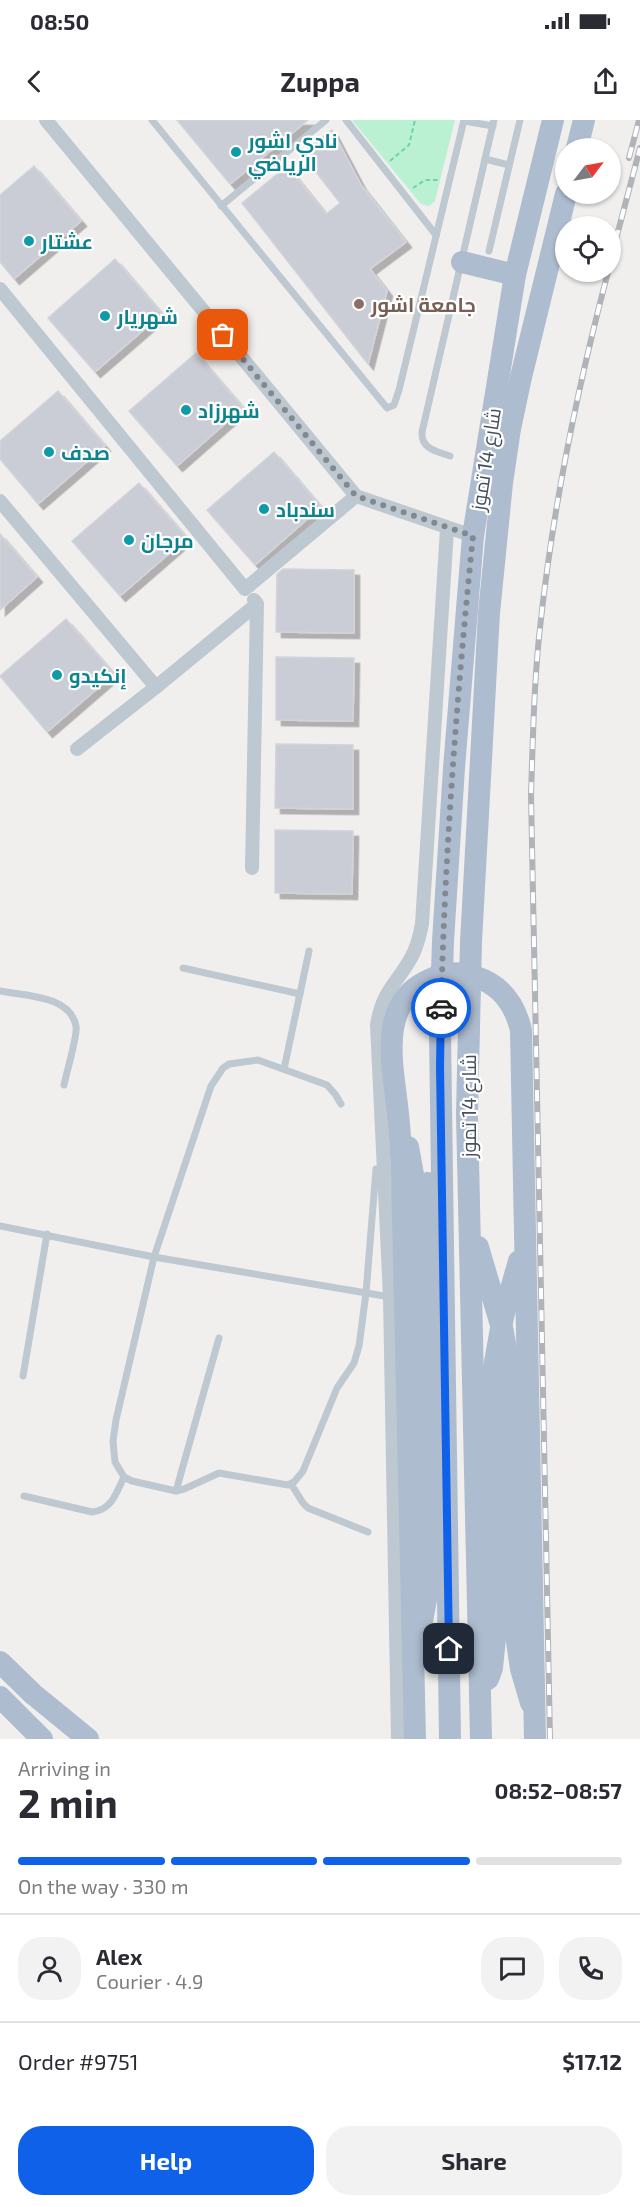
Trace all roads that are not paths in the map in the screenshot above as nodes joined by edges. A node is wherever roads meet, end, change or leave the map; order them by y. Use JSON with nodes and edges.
{"nodes":[{"id":1,"x":46,"y":120,"type":"edge"},
{"id":2,"x":152,"y":120,"type":"edge"},
{"id":3,"x":326,"y":120,"type":"edge"},
{"id":4,"x":346,"y":120,"type":"edge"},
{"id":5,"x":464,"y":120,"type":"edge"},
{"id":6,"x":520,"y":120,"type":"edge"},
{"id":7,"x":553,"y":120,"type":"edge"},
{"id":8,"x":584,"y":120,"type":"edge"},
{"id":9,"x":494,"y":123,"type":"edge"},
{"id":10,"x":580,"y":138,"type":"edge"},
{"id":11,"x":485,"y":159,"type":"junction"},
{"id":12,"x":510,"y":165,"type":"junction"},
{"id":13,"x":564,"y":204,"type":"edge"},
{"id":14,"x":221,"y":206,"type":"junction"},
{"id":15,"x":436,"y":235,"type":"junction"},
{"id":16,"x":489,"y":251,"type":"dead end"},
{"id":17,"x":462,"y":262,"type":"junction"},
{"id":18,"x":515,"y":274,"type":"junction"},
{"id":19,"x":0,"y":289,"type":"edge"},
{"id":20,"x":450,"y":456,"type":"dead end"},
{"id":21,"x":356,"y":496,"type":"junction"},
{"id":22,"x":0,"y":501,"type":"edge"},
{"id":23,"x":447,"y":529,"type":"junction"},
{"id":24,"x":473,"y":536,"type":"junction"},
{"id":25,"x":245,"y":589,"type":"junction"},
{"id":26,"x":257,"y":604,"type":"junction"},
{"id":27,"x":156,"y":687,"type":"junction"},
{"id":28,"x":77,"y":749,"type":"dead end"},
{"id":29,"x":252,"y":867,"type":"dead end"},
{"id":30,"x":309,"y":951,"type":"dead end"},
{"id":31,"x":183,"y":968,"type":"dead end"},
{"id":32,"x":0,"y":991,"type":"edge"},
{"id":33,"x":300,"y":994,"type":"junction"},
{"id":34,"x":440,"y":1067,"type":"junction"},
{"id":35,"x":284,"y":1069,"type":"junction"},
{"id":36,"x":393,"y":1078,"type":"junction"},
{"id":37,"x":64,"y":1085,"type":"dead end"},
{"id":38,"x":341,"y":1104,"type":"dead end"},
{"id":39,"x":376,"y":1169,"type":"dead end"},
{"id":40,"x":468,"y":1196,"type":"junction"},
{"id":41,"x":525,"y":1207,"type":"junction"},
{"id":42,"x":0,"y":1226,"type":"edge"},
{"id":43,"x":47,"y":1234,"type":"junction"},
{"id":44,"x":154,"y":1257,"type":"junction"},
{"id":45,"x":366,"y":1293,"type":"junction"},
{"id":46,"x":390,"y":1298,"type":"junction"},
{"id":47,"x":219,"y":1338,"type":"dead end"},
{"id":48,"x":23,"y":1376,"type":"dead end"},
{"id":49,"x":124,"y":1477,"type":"junction"},
{"id":50,"x":291,"y":1484,"type":"junction"},
{"id":51,"x":176,"y":1491,"type":"junction"},
{"id":52,"x":24,"y":1496,"type":"dead end"},
{"id":53,"x":368,"y":1532,"type":"dead end"},
{"id":54,"x":0,"y":1662,"type":"edge"},
{"id":55,"x":449,"y":1696,"type":"junction"},
{"id":56,"x":7,"y":1705,"type":"edge"},
{"id":57,"x":414,"y":1707,"type":"junction"},
{"id":58,"x":535,"y":1735,"type":"edge"},
{"id":59,"x":481,"y":1738,"type":"edge"},
{"id":60,"x":42,"y":1739,"type":"edge"},
{"id":61,"x":88,"y":1739,"type":"edge"},
{"id":62,"x":398,"y":1739,"type":"edge"},
{"id":63,"x":415,"y":1739,"type":"edge"},
{"id":64,"x":450,"y":1739,"type":"edge"}],
"edges":[{"from":1,"to":21,"type":"street"},
{"from":2,"to":14,"type":"lane"},
{"from":3,"to":14,"type":"lane"},
{"from":4,"to":15,"type":"lane"},
{"from":5,"to":9,"type":"lane"},
{"from":5,"to":15,"type":"lane"},
{"from":6,"to":12,"type":"lane"},
{"from":7,"to":18,"type":"main road","name":"شارع 14 تموز"},
{"from":8,"to":10,"type":"main road"},
{"from":9,"to":11,"type":"lane"},
{"from":11,"to":12,"type":"lane"},
{"from":11,"to":17,"type":"lane"},
{"from":12,"to":16,"type":"lane"},
{"from":13,"to":40,"type":"main road","name":"شارع 14 تموز"},
{"from":14,"to":15,"type":"lane"},
{"from":17,"to":18,"type":"main road"},
{"from":17,"to":20,"type":"lane"},
{"from":18,"to":24,"type":"main road","name":"شارع 14 تموز"},
{"from":19,"to":25,"type":"street"},
{"from":21,"to":23,"type":"street"},
{"from":21,"to":25,"type":"street"},
{"from":22,"to":27,"type":"street"},
{"from":23,"to":24,"type":"street"},
{"from":23,"to":46,"type":"street"},
{"from":24,"to":34,"type":"main road","name":"شارع 14 تموز"},
{"from":25,"to":26,"type":"street"},
{"from":26,"to":27,"type":"street"},
{"from":26,"to":29,"type":"street"},
{"from":27,"to":28,"type":"street"},
{"from":30,"to":33,"type":"lane"},
{"from":31,"to":33,"type":"lane"},
{"from":32,"to":37,"type":"lane"},
{"from":33,"to":35,"type":"lane"},
{"from":34,"to":55,"type":"main road","name":"شارع 14 تموز"},
{"from":34,"to":57,"type":"main road","bridge":true},
{"from":35,"to":38,"type":"lane"},
{"from":35,"to":44,"type":"lane"},
{"from":36,"to":41,"type":"main road","bridge":true},
{"from":36,"to":55,"type":"main road","bridge":true},
{"from":36,"to":57,"type":"main road","bridge":true},
{"from":39,"to":45,"type":"lane"},
{"from":40,"to":58,"type":"main road","bridge":true},
{"from":40,"to":59,"type":"main road","name":"شارع 14 تموز"},
{"from":41,"to":58,"type":"main road","bridge":true},
{"from":41,"to":59,"type":"main road","bridge":true},
{"from":42,"to":43,"type":"lane"},
{"from":43,"to":44,"type":"lane"},
{"from":43,"to":48,"type":"lane"},
{"from":44,"to":45,"type":"lane"},
{"from":44,"to":49,"type":"lane"},
{"from":45,"to":46,"type":"lane"},
{"from":45,"to":50,"type":"lane"},
{"from":46,"to":62,"type":"street"},
{"from":47,"to":51,"type":"lane"},
{"from":49,"to":51,"type":"lane"},
{"from":49,"to":52,"type":"lane"},
{"from":50,"to":51,"type":"lane"},
{"from":50,"to":53,"type":"lane"},
{"from":54,"to":61,"type":"main road"},
{"from":55,"to":64,"type":"main road","name":"شارع 14 تموز"},
{"from":56,"to":60,"type":"main road"},
{"from":57,"to":63,"type":"main road","bridge":true}]}
